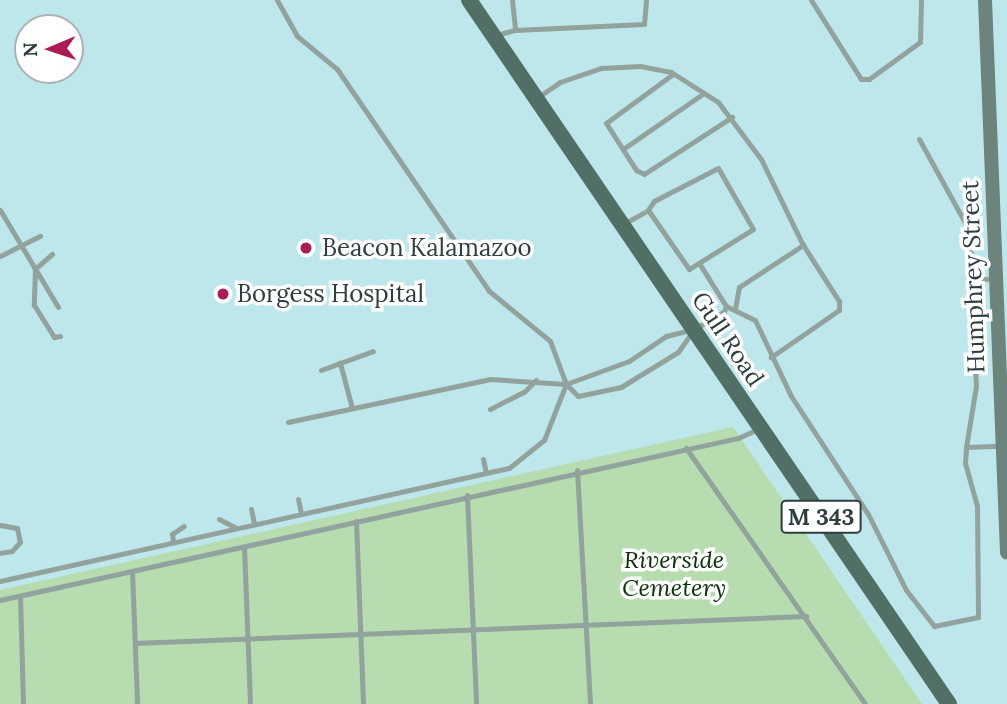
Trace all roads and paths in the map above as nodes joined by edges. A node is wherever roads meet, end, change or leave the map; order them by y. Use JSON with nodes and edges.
{"nodes":[{"id":1,"x":277,"y":0,"type":"edge"},
{"id":2,"x":469,"y":0,"type":"edge"},
{"id":3,"x":512,"y":0,"type":"edge"},
{"id":4,"x":646,"y":0,"type":"edge"},
{"id":5,"x":811,"y":0,"type":"edge"},
{"id":6,"x":921,"y":0,"type":"edge"},
{"id":7,"x":985,"y":0,"type":"edge"},
{"id":8,"x":514,"y":30,"type":"junction"},
{"id":9,"x":493,"y":36,"type":"junction"},
{"id":10,"x":673,"y":74,"type":"junction"},
{"id":11,"x":704,"y":93,"type":"junction"},
{"id":12,"x":536,"y":98,"type":"junction"},
{"id":13,"x":732,"y":117,"type":"junction"},
{"id":14,"x":919,"y":139,"type":"dead end"},
{"id":15,"x":623,"y":149,"type":"junction"},
{"id":16,"x":0,"y":210,"type":"edge"},
{"id":17,"x":648,"y":210,"type":"junction"},
{"id":18,"x":622,"y":224,"type":"junction"},
{"id":19,"x":40,"y":236,"type":"dead end"},
{"id":20,"x":20,"y":244,"type":"junction"},
{"id":21,"x":803,"y":245,"type":"junction"},
{"id":22,"x":52,"y":254,"type":"dead end"},
{"id":23,"x":0,"y":256,"type":"edge"},
{"id":24,"x":699,"y":263,"type":"junction"},
{"id":25,"x":36,"y":269,"type":"junction"},
{"id":26,"x":996,"y":278,"type":"junction"},
{"id":27,"x":974,"y":280,"type":"junction"},
{"id":28,"x":726,"y":306,"type":"junction"},
{"id":29,"x":58,"y":307,"type":"dead end"},
{"id":30,"x":735,"y":309,"type":"junction"},
{"id":31,"x":694,"y":329,"type":"junction"},
{"id":32,"x":60,"y":336,"type":"dead end"},
{"id":33,"x":373,"y":351,"type":"dead end"},
{"id":34,"x":771,"y":357,"type":"junction"},
{"id":35,"x":340,"y":363,"type":"junction"},
{"id":36,"x":321,"y":370,"type":"dead end"},
{"id":37,"x":536,"y":380,"type":"junction"},
{"id":38,"x":566,"y":384,"type":"junction"},
{"id":39,"x":352,"y":408,"type":"junction"},
{"id":40,"x":490,"y":408,"type":"dead end"},
{"id":41,"x":288,"y":422,"type":"dead end"},
{"id":42,"x":761,"y":428,"type":"junction"},
{"id":43,"x":1002,"y":446,"type":"junction"},
{"id":44,"x":966,"y":447,"type":"junction"},
{"id":45,"x":686,"y":448,"type":"junction"},
{"id":46,"x":483,"y":459,"type":"dead end"},
{"id":47,"x":577,"y":471,"type":"junction"},
{"id":48,"x":486,"y":473,"type":"junction"},
{"id":49,"x":467,"y":495,"type":"junction"},
{"id":50,"x":298,"y":499,"type":"dead end"},
{"id":51,"x":251,"y":509,"type":"dead end"},
{"id":52,"x":300,"y":513,"type":"junction"},
{"id":53,"x":219,"y":519,"type":"dead end"},
{"id":54,"x":356,"y":521,"type":"junction"},
{"id":55,"x":254,"y":523,"type":"junction"},
{"id":56,"x":0,"y":525,"type":"edge"},
{"id":57,"x":184,"y":526,"type":"dead end"},
{"id":58,"x":234,"y":527,"type":"junction"},
{"id":59,"x":173,"y":541,"type":"junction"},
{"id":60,"x":244,"y":547,"type":"junction"},
{"id":61,"x":0,"y":552,"type":"edge"},
{"id":62,"x":1007,"y":553,"type":"edge"},
{"id":63,"x":132,"y":571,"type":"junction"},
{"id":64,"x":0,"y":581,"type":"edge"},
{"id":65,"x":20,"y":596,"type":"junction"},
{"id":66,"x":0,"y":600,"type":"edge"},
{"id":67,"x":806,"y":617,"type":"junction"},
{"id":68,"x":586,"y":625,"type":"junction"},
{"id":69,"x":473,"y":629,"type":"junction"},
{"id":70,"x":360,"y":634,"type":"junction"},
{"id":71,"x":247,"y":638,"type":"junction"},
{"id":72,"x":135,"y":643,"type":"junction"},
{"id":73,"x":23,"y":704,"type":"edge"},
{"id":74,"x":137,"y":704,"type":"edge"},
{"id":75,"x":250,"y":704,"type":"edge"},
{"id":76,"x":363,"y":704,"type":"edge"},
{"id":77,"x":476,"y":704,"type":"edge"},
{"id":78,"x":590,"y":704,"type":"edge"},
{"id":79,"x":865,"y":704,"type":"edge"},
{"id":80,"x":949,"y":704,"type":"edge"}],
"edges":[{"from":1,"to":38,"type":"lane"},
{"from":2,"to":9,"type":"main road","name":"Gull Road","number":"M 343"},
{"from":3,"to":8,"type":"lane"},
{"from":4,"to":8,"type":"lane"},
{"from":5,"to":6,"type":"lane"},
{"from":7,"to":26,"type":"street","name":"Humphrey Street"},
{"from":8,"to":9,"type":"lane"},
{"from":9,"to":12,"type":"main road","name":"Gull Road","number":"M 343"},
{"from":10,"to":11,"type":"lane"},
{"from":10,"to":12,"type":"lane"},
{"from":10,"to":15,"type":"lane"},
{"from":11,"to":13,"type":"lane"},
{"from":11,"to":15,"type":"lane"},
{"from":12,"to":18,"type":"main road","name":"Gull Road","number":"M 343"},
{"from":13,"to":15,"type":"lane"},
{"from":13,"to":21,"type":"lane"},
{"from":14,"to":27,"type":"lane"},
{"from":16,"to":20,"type":"lane"},
{"from":17,"to":18,"type":"lane"},
{"from":17,"to":24,"type":"lane"},
{"from":17,"to":24,"type":"lane"},
{"from":18,"to":31,"type":"main road","name":"Gull Road","number":"M 343"},
{"from":19,"to":20,"type":"lane"},
{"from":20,"to":23,"type":"lane"},
{"from":20,"to":25,"type":"lane"},
{"from":21,"to":30,"type":"lane"},
{"from":21,"to":34,"type":"lane"},
{"from":22,"to":25,"type":"lane"},
{"from":24,"to":28,"type":"lane"},
{"from":25,"to":29,"type":"lane"},
{"from":25,"to":32,"type":"lane"},
{"from":26,"to":27,"type":"lane"},
{"from":26,"to":43,"type":"street","name":"Humphrey Street"},
{"from":27,"to":44,"type":"lane"},
{"from":28,"to":30,"type":"lane"},
{"from":28,"to":31,"type":"lane"},
{"from":30,"to":34,"type":"lane"},
{"from":31,"to":38,"type":"lane"},
{"from":31,"to":38,"type":"lane"},
{"from":31,"to":42,"type":"main road","name":"Gull Road","number":"M 343"},
{"from":33,"to":35,"type":"lane"},
{"from":34,"to":44,"type":"lane"},
{"from":35,"to":36,"type":"lane"},
{"from":35,"to":39,"type":"lane"},
{"from":37,"to":38,"type":"lane"},
{"from":37,"to":39,"type":"lane"},
{"from":37,"to":40,"type":"lane"},
{"from":38,"to":48,"type":"lane"},
{"from":39,"to":41,"type":"lane"},
{"from":42,"to":45,"type":"lane"},
{"from":42,"to":80,"type":"main road","name":"Gull Road","number":"M 343"},
{"from":43,"to":44,"type":"lane"},
{"from":43,"to":62,"type":"street","name":"Humphrey Street"},
{"from":45,"to":47,"type":"lane"},
{"from":45,"to":67,"type":"lane"},
{"from":46,"to":48,"type":"lane"},
{"from":47,"to":49,"type":"lane"},
{"from":47,"to":68,"type":"lane"},
{"from":48,"to":52,"type":"lane"},
{"from":49,"to":54,"type":"lane"},
{"from":49,"to":69,"type":"lane"},
{"from":50,"to":52,"type":"lane"},
{"from":51,"to":55,"type":"lane"},
{"from":52,"to":55,"type":"lane"},
{"from":53,"to":58,"type":"lane"},
{"from":54,"to":60,"type":"lane"},
{"from":54,"to":70,"type":"lane"},
{"from":55,"to":58,"type":"lane"},
{"from":56,"to":61,"type":"lane"},
{"from":57,"to":59,"type":"lane"},
{"from":58,"to":59,"type":"lane"},
{"from":59,"to":64,"type":"lane"},
{"from":60,"to":63,"type":"lane"},
{"from":60,"to":71,"type":"lane"},
{"from":63,"to":65,"type":"lane"},
{"from":63,"to":72,"type":"lane"},
{"from":65,"to":66,"type":"lane"},
{"from":65,"to":73,"type":"lane"},
{"from":67,"to":68,"type":"lane"},
{"from":67,"to":79,"type":"lane"},
{"from":68,"to":69,"type":"lane"},
{"from":68,"to":78,"type":"lane"},
{"from":69,"to":70,"type":"lane"},
{"from":69,"to":77,"type":"lane"},
{"from":70,"to":71,"type":"lane"},
{"from":70,"to":76,"type":"lane"},
{"from":71,"to":72,"type":"lane"},
{"from":71,"to":75,"type":"lane"},
{"from":72,"to":74,"type":"lane"}]}
